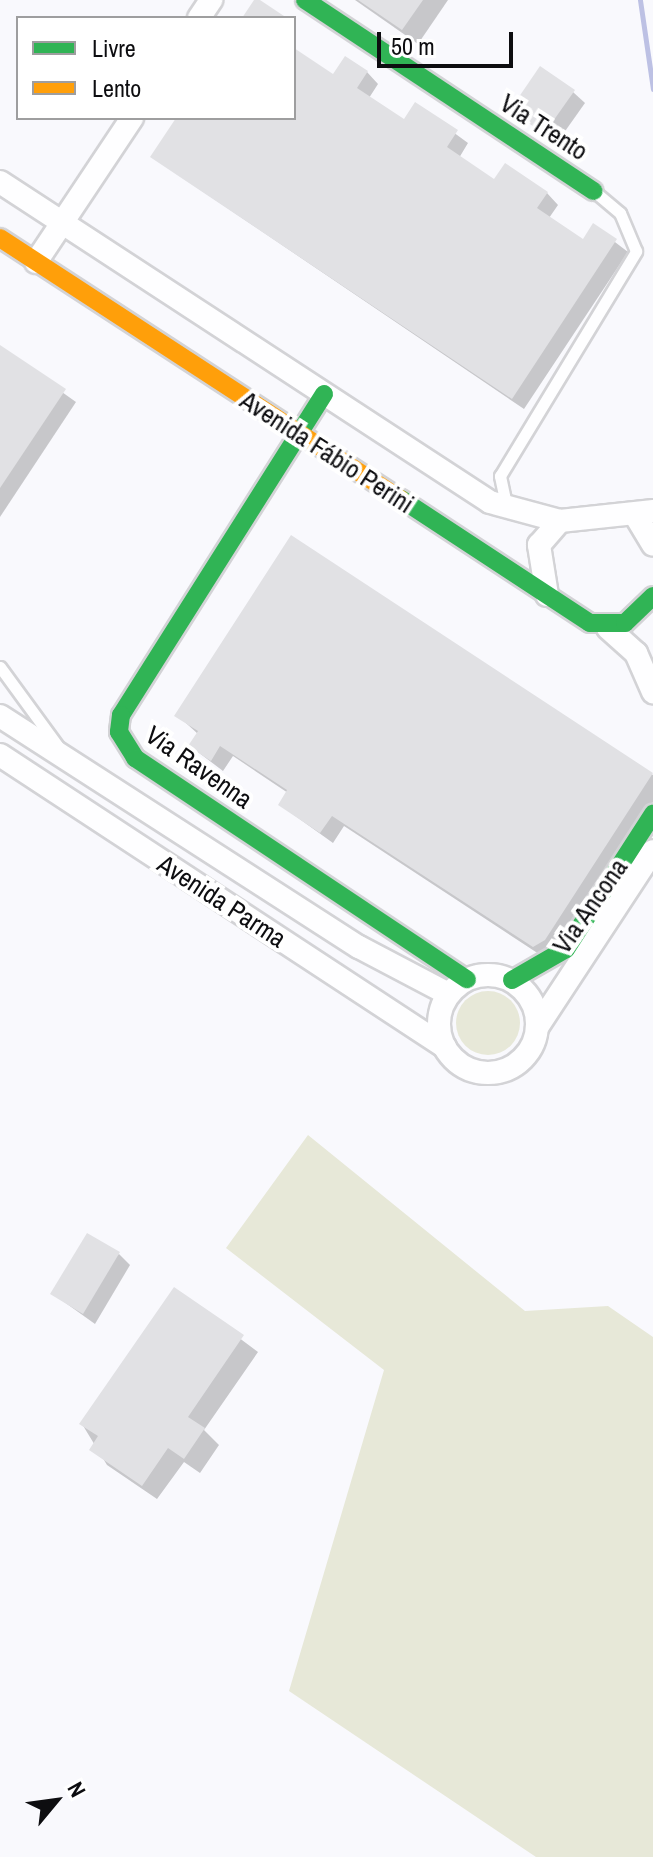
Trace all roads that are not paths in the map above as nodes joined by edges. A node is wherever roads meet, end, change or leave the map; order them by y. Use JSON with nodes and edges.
{"nodes":[{"id":1,"x":305,"y":0,"type":"edge"},
{"id":2,"x":131,"y":120,"type":"edge"},
{"id":3,"x":0,"y":182,"type":"edge"},
{"id":4,"x":594,"y":191,"type":"joint"},
{"id":5,"x":62,"y":223,"type":"junction"},
{"id":6,"x":0,"y":238,"type":"edge"},
{"id":7,"x":36,"y":262,"type":"junction"},
{"id":8,"x":324,"y":394,"type":"junction"},
{"id":9,"x":299,"y":434,"type":"junction"},
{"id":10,"x":508,"y":509,"type":"junction"},
{"id":11,"x":645,"y":514,"type":"edge"},
{"id":12,"x":560,"y":521,"type":"junction"},
{"id":13,"x":653,"y":545,"type":"edge"},
{"id":14,"x":547,"y":595,"type":"junction"},
{"id":15,"x":653,"y":596,"type":"edge"},
{"id":16,"x":608,"y":628,"type":"junction"},
{"id":17,"x":0,"y":667,"type":"edge"},
{"id":18,"x":653,"y":692,"type":"edge"},
{"id":19,"x":0,"y":716,"type":"edge"},
{"id":20,"x":0,"y":755,"type":"edge"},
{"id":21,"x":66,"y":758,"type":"junction"},
{"id":22,"x":0,"y":773,"type":"edge"},
{"id":23,"x":29,"y":774,"type":"junction"},
{"id":24,"x":653,"y":814,"type":"edge"},
{"id":25,"x":653,"y":851,"type":"edge"},
{"id":26,"x":467,"y":979,"type":"junction"},
{"id":27,"x":512,"y":980,"type":"junction"},
{"id":28,"x":448,"y":994,"type":"junction"},
{"id":29,"x":538,"y":1026,"type":"junction"},
{"id":30,"x":445,"y":1047,"type":"junction"}],
"edges":[{"from":1,"to":4,"type":"street","name":"Via Trento"},
{"from":2,"to":5,"type":"street"},
{"from":3,"to":5,"type":"street","name":"Avenida Fábio Perini"},
{"from":4,"to":10,"type":"lane"},
{"from":5,"to":7,"type":"street"},
{"from":5,"to":8,"type":"street","name":"Avenida Fábio Perini"},
{"from":6,"to":7,"type":"street","name":"Avenida Fábio Perini"},
{"from":7,"to":9,"type":"street","name":"Avenida Fábio Perini"},
{"from":8,"to":9,"type":"street","name":"Via Ravenna"},
{"from":8,"to":10,"type":"street","name":"Avenida Fábio Perini"},
{"from":9,"to":14,"type":"street","name":"Avenida Fábio Perini"},
{"from":9,"to":26,"type":"street","name":"Via Ravenna"},
{"from":10,"to":12,"type":"street","name":"Avenida Fábio Perini"},
{"from":11,"to":12,"type":"street","name":"Avenida Fábio Perini"},
{"from":11,"to":13,"type":"street"},
{"from":12,"to":14,"type":"street"},
{"from":14,"to":16,"type":"street","name":"Avenida Fábio Perini"},
{"from":15,"to":16,"type":"street"},
{"from":16,"to":18,"type":"street"},
{"from":17,"to":21,"type":"lane"},
{"from":19,"to":21,"type":"street","name":"Avenida Parma"},
{"from":20,"to":23,"type":"street","name":"Avenida Parma"},
{"from":21,"to":28,"type":"street","name":"Avenida Parma"},
{"from":22,"to":23,"type":"lane"},
{"from":23,"to":30,"type":"street","name":"Avenida Parma"},
{"from":24,"to":27,"type":"street","name":"Via Ancona"},
{"from":25,"to":29,"type":"street","name":"Via Ancona"},
{"from":26,"to":27,"type":"street"},
{"from":26,"to":28,"type":"street"},
{"from":27,"to":29,"type":"street"},
{"from":28,"to":30,"type":"street"},
{"from":29,"to":30,"type":"street"}]}
